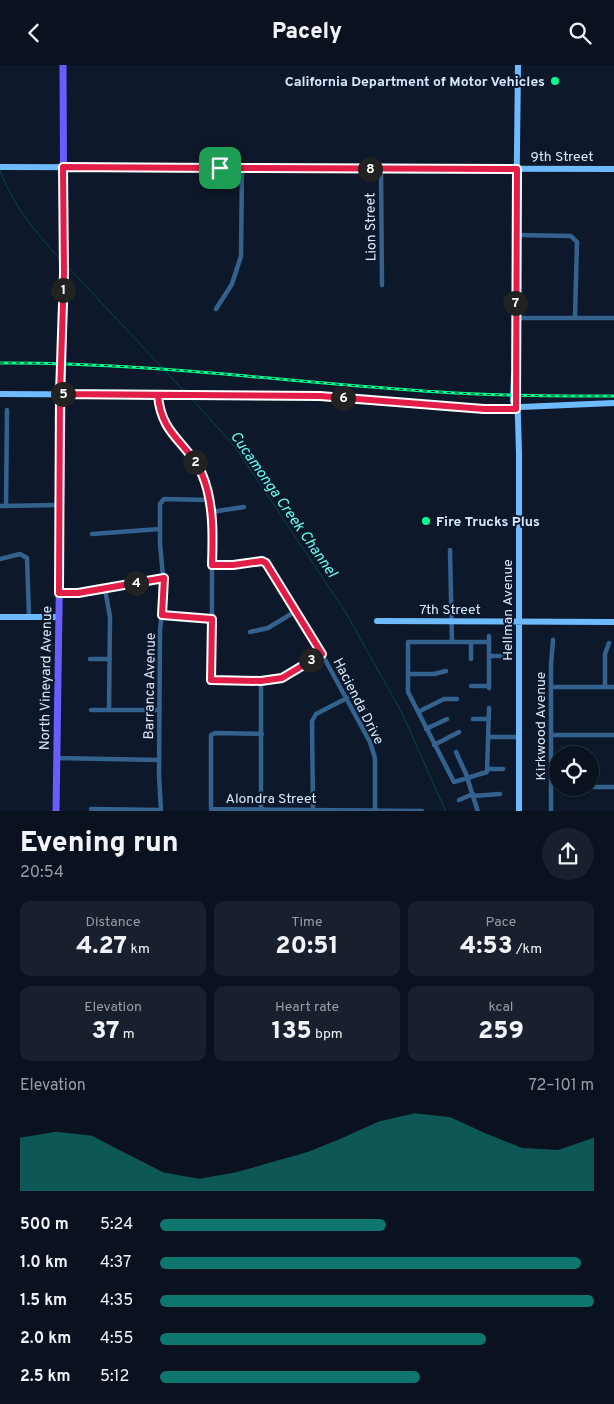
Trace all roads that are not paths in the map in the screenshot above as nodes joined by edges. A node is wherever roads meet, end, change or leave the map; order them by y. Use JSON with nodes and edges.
{"nodes":[{"id":1,"x":63,"y":65,"type":"edge"},
{"id":2,"x":518,"y":65,"type":"edge"},
{"id":3,"x":3,"y":167,"type":"edge"},
{"id":4,"x":63,"y":167,"type":"junction"},
{"id":5,"x":242,"y":168,"type":"junction"},
{"id":6,"x":381,"y":169,"type":"junction"},
{"id":7,"x":517,"y":169,"type":"junction"},
{"id":8,"x":614,"y":169,"type":"edge"},
{"id":9,"x":517,"y":235,"type":"junction"},
{"id":10,"x":382,"y":285,"type":"dead end"},
{"id":11,"x":216,"y":309,"type":"dead end"},
{"id":12,"x":575,"y":317,"type":"junction"},
{"id":13,"x":515,"y":318,"type":"junction"},
{"id":14,"x":614,"y":318,"type":"edge"},
{"id":15,"x":60,"y":394,"type":"junction"},
{"id":16,"x":0,"y":395,"type":"edge"},
{"id":17,"x":158,"y":395,"type":"junction"},
{"id":18,"x":614,"y":403,"type":"edge"},
{"id":19,"x":516,"y":409,"type":"junction"},
{"id":20,"x":7,"y":410,"type":"dead end"},
{"id":21,"x":209,"y":500,"type":"junction"},
{"id":22,"x":60,"y":505,"type":"junction"},
{"id":23,"x":0,"y":506,"type":"edge"},
{"id":24,"x":6,"y":506,"type":"junction"},
{"id":25,"x":244,"y":507,"type":"dead end"},
{"id":26,"x":211,"y":512,"type":"junction"},
{"id":27,"x":160,"y":529,"type":"junction"},
{"id":28,"x":92,"y":534,"type":"dead end"},
{"id":29,"x":450,"y":550,"type":"dead end"},
{"id":30,"x":0,"y":559,"type":"edge"},
{"id":31,"x":212,"y":565,"type":"junction"},
{"id":32,"x":164,"y":578,"type":"junction"},
{"id":33,"x":105,"y":589,"type":"junction"},
{"id":34,"x":59,"y":593,"type":"junction"},
{"id":35,"x":296,"y":611,"type":"junction"},
{"id":36,"x":162,"y":615,"type":"junction"},
{"id":37,"x":0,"y":617,"type":"edge"},
{"id":38,"x":29,"y":617,"type":"junction"},
{"id":39,"x":59,"y":617,"type":"junction"},
{"id":40,"x":212,"y":619,"type":"junction"},
{"id":41,"x":377,"y":621,"type":"dead end"},
{"id":42,"x":452,"y":621,"type":"junction"},
{"id":43,"x":520,"y":621,"type":"junction"},
{"id":44,"x":614,"y":622,"type":"edge"},
{"id":45,"x":250,"y":632,"type":"dead end"},
{"id":46,"x":554,"y":640,"type":"dead end"},
{"id":47,"x":452,"y":642,"type":"junction"},
{"id":48,"x":471,"y":642,"type":"junction"},
{"id":49,"x":608,"y":643,"type":"dead end"},
{"id":50,"x":322,"y":654,"type":"junction"},
{"id":51,"x":502,"y":655,"type":"dead end"},
{"id":52,"x":490,"y":656,"type":"junction"},
{"id":53,"x":90,"y":659,"type":"dead end"},
{"id":54,"x":110,"y":659,"type":"junction"},
{"id":55,"x":471,"y":659,"type":"dead end"},
{"id":56,"x":446,"y":671,"type":"dead end"},
{"id":57,"x":408,"y":674,"type":"junction"},
{"id":58,"x":261,"y":681,"type":"junction"},
{"id":59,"x":471,"y":686,"type":"dead end"},
{"id":60,"x":552,"y":687,"type":"junction"},
{"id":61,"x":605,"y":687,"type":"junction"},
{"id":62,"x":614,"y":687,"type":"edge"},
{"id":63,"x":347,"y":698,"type":"junction"},
{"id":64,"x":457,"y":699,"type":"dead end"},
{"id":65,"x":489,"y":708,"type":"dead end"},
{"id":66,"x":91,"y":710,"type":"dead end"},
{"id":67,"x":109,"y":710,"type":"junction"},
{"id":68,"x":160,"y":710,"type":"junction"},
{"id":69,"x":418,"y":712,"type":"junction"},
{"id":70,"x":447,"y":719,"type":"dead end"},
{"id":71,"x":473,"y":719,"type":"dead end"},
{"id":72,"x":489,"y":719,"type":"junction"},
{"id":73,"x":426,"y":729,"type":"junction"},
{"id":74,"x":459,"y":732,"type":"dead end"},
{"id":75,"x":262,"y":734,"type":"junction"},
{"id":76,"x":551,"y":735,"type":"junction"},
{"id":77,"x":614,"y":735,"type":"edge"},
{"id":78,"x":490,"y":737,"type":"junction"},
{"id":79,"x":520,"y":737,"type":"junction"},
{"id":80,"x":434,"y":745,"type":"junction"},
{"id":81,"x":551,"y":746,"type":"edge"},
{"id":82,"x":456,"y":752,"type":"dead end"},
{"id":83,"x":56,"y":758,"type":"junction"},
{"id":84,"x":159,"y":760,"type":"junction"},
{"id":85,"x":488,"y":769,"type":"junction"},
{"id":86,"x":503,"y":769,"type":"dead end"},
{"id":87,"x":468,"y":778,"type":"junction"},
{"id":88,"x":599,"y":787,"type":"edge"},
{"id":89,"x":614,"y":787,"type":"edge"},
{"id":90,"x":500,"y":794,"type":"dead end"},
{"id":91,"x":473,"y":795,"type":"junction"},
{"id":92,"x":551,"y":796,"type":"edge"},
{"id":93,"x":459,"y":800,"type":"dead end"},
{"id":94,"x":91,"y":809,"type":"dead end"},
{"id":95,"x":261,"y":809,"type":"junction"},
{"id":96,"x":313,"y":810,"type":"junction"},
{"id":97,"x":56,"y":811,"type":"edge"},
{"id":98,"x":161,"y":811,"type":"edge"},
{"id":99,"x":286,"y":811,"type":"edge"},
{"id":100,"x":375,"y":811,"type":"edge"},
{"id":101,"x":422,"y":811,"type":"edge"},
{"id":102,"x":478,"y":811,"type":"edge"},
{"id":103,"x":519,"y":811,"type":"edge"},
{"id":104,"x":551,"y":811,"type":"edge"}],
"edges":[{"from":1,"to":4,"type":"main road","name":"North Vineyard Avenue"},
{"from":2,"to":7,"type":"street","name":"Hellman Avenue"},
{"from":3,"to":4,"type":"street","name":"9th Street"},
{"from":4,"to":5,"type":"street","name":"9th Street"},
{"from":4,"to":15,"type":"main road","name":"North Vineyard Avenue"},
{"from":5,"to":6,"type":"street","name":"9th Street"},
{"from":5,"to":11,"type":"street"},
{"from":6,"to":7,"type":"street","name":"9th Street"},
{"from":6,"to":10,"type":"street","name":"Lion Street"},
{"from":7,"to":8,"type":"street","name":"9th Street"},
{"from":7,"to":9,"type":"street","name":"Hellman Avenue"},
{"from":9,"to":12,"type":"street"},
{"from":9,"to":13,"type":"street","name":"Hellman Avenue"},
{"from":12,"to":13,"type":"street"},
{"from":12,"to":14,"type":"street"},
{"from":13,"to":19,"type":"street","name":"Hellman Avenue"},
{"from":15,"to":16,"type":"street"},
{"from":15,"to":17,"type":"street"},
{"from":15,"to":22,"type":"main road","name":"North Vineyard Avenue"},
{"from":17,"to":19,"type":"street"},
{"from":17,"to":21,"type":"street"},
{"from":18,"to":19,"type":"street"},
{"from":19,"to":43,"type":"street","name":"Hellman Avenue"},
{"from":20,"to":24,"type":"street"},
{"from":21,"to":26,"type":"street"},
{"from":21,"to":27,"type":"street","name":"Barranca Avenue"},
{"from":22,"to":24,"type":"street"},
{"from":22,"to":34,"type":"main road","name":"North Vineyard Avenue"},
{"from":23,"to":24,"type":"street"},
{"from":25,"to":26,"type":"street"},
{"from":26,"to":31,"type":"street"},
{"from":27,"to":28,"type":"street"},
{"from":27,"to":32,"type":"street","name":"Barranca Avenue"},
{"from":29,"to":42,"type":"street"},
{"from":30,"to":38,"type":"street"},
{"from":31,"to":35,"type":"street","name":"Hacienda Drive"},
{"from":31,"to":40,"type":"street"},
{"from":32,"to":33,"type":"street"},
{"from":32,"to":36,"type":"street","name":"Barranca Avenue"},
{"from":33,"to":34,"type":"street"},
{"from":33,"to":54,"type":"street"},
{"from":34,"to":39,"type":"main road","name":"North Vineyard Avenue"},
{"from":35,"to":45,"type":"street"},
{"from":35,"to":50,"type":"street","name":"Hacienda Drive"},
{"from":36,"to":40,"type":"street"},
{"from":36,"to":68,"type":"street","name":"Barranca Avenue"},
{"from":37,"to":38,"type":"street"},
{"from":38,"to":39,"type":"street"},
{"from":39,"to":83,"type":"main road","name":"North Vineyard Avenue"},
{"from":40,"to":58,"type":"street"},
{"from":41,"to":42,"type":"street","name":"7th Street"},
{"from":42,"to":43,"type":"street","name":"7th Street"},
{"from":42,"to":47,"type":"street"},
{"from":43,"to":44,"type":"street","name":"7th Street"},
{"from":43,"to":79,"type":"street","name":"Hellman Avenue"},
{"from":46,"to":60,"type":"street","name":"Kirkwood Avenue"},
{"from":47,"to":48,"type":"street"},
{"from":47,"to":57,"type":"street"},
{"from":48,"to":52,"type":"street"},
{"from":48,"to":55,"type":"street"},
{"from":49,"to":61,"type":"street"},
{"from":50,"to":58,"type":"street"},
{"from":50,"to":63,"type":"street","name":"Hacienda Drive"},
{"from":51,"to":52,"type":"street"},
{"from":52,"to":59,"type":"street"},
{"from":53,"to":54,"type":"street"},
{"from":54,"to":67,"type":"street"},
{"from":56,"to":57,"type":"street"},
{"from":57,"to":69,"type":"street"},
{"from":58,"to":75,"type":"street"},
{"from":60,"to":61,"type":"street"},
{"from":60,"to":76,"type":"street","name":"Kirkwood Avenue"},
{"from":61,"to":62,"type":"street"},
{"from":63,"to":96,"type":"street"},
{"from":63,"to":100,"type":"street","name":"Hacienda Drive"},
{"from":64,"to":69,"type":"street"},
{"from":65,"to":72,"type":"street"},
{"from":66,"to":67,"type":"street"},
{"from":67,"to":68,"type":"street"},
{"from":68,"to":84,"type":"street","name":"Barranca Avenue"},
{"from":69,"to":73,"type":"street"},
{"from":70,"to":73,"type":"street"},
{"from":71,"to":72,"type":"street"},
{"from":72,"to":78,"type":"street"},
{"from":73,"to":80,"type":"street"},
{"from":74,"to":80,"type":"street"},
{"from":75,"to":95,"type":"street"},
{"from":75,"to":95,"type":"street","name":"Alondra Street"},
{"from":76,"to":77,"type":"street"},
{"from":76,"to":81,"type":"street","name":"Kirkwood Avenue"},
{"from":78,"to":79,"type":"street"},
{"from":78,"to":85,"type":"street"},
{"from":79,"to":103,"type":"street","name":"Hellman Avenue"},
{"from":80,"to":87,"type":"street"},
{"from":82,"to":87,"type":"street"},
{"from":83,"to":84,"type":"street"},
{"from":83,"to":97,"type":"main road","name":"North Vineyard Avenue"},
{"from":84,"to":98,"type":"street","name":"Barranca Avenue"},
{"from":85,"to":86,"type":"street"},
{"from":85,"to":87,"type":"street"},
{"from":87,"to":91,"type":"street"},
{"from":88,"to":89,"type":"street"},
{"from":90,"to":91,"type":"street"},
{"from":91,"to":93,"type":"street"},
{"from":91,"to":102,"type":"street"},
{"from":92,"to":104,"type":"street","name":"Kirkwood Avenue"},
{"from":94,"to":98,"type":"street"},
{"from":95,"to":99,"type":"street","name":"Alondra Street"},
{"from":96,"to":99,"type":"street","name":"Alondra Street"},
{"from":96,"to":100,"type":"street","name":"Alondra Street"},
{"from":100,"to":101,"type":"street","name":"Alondra Street"}]}
